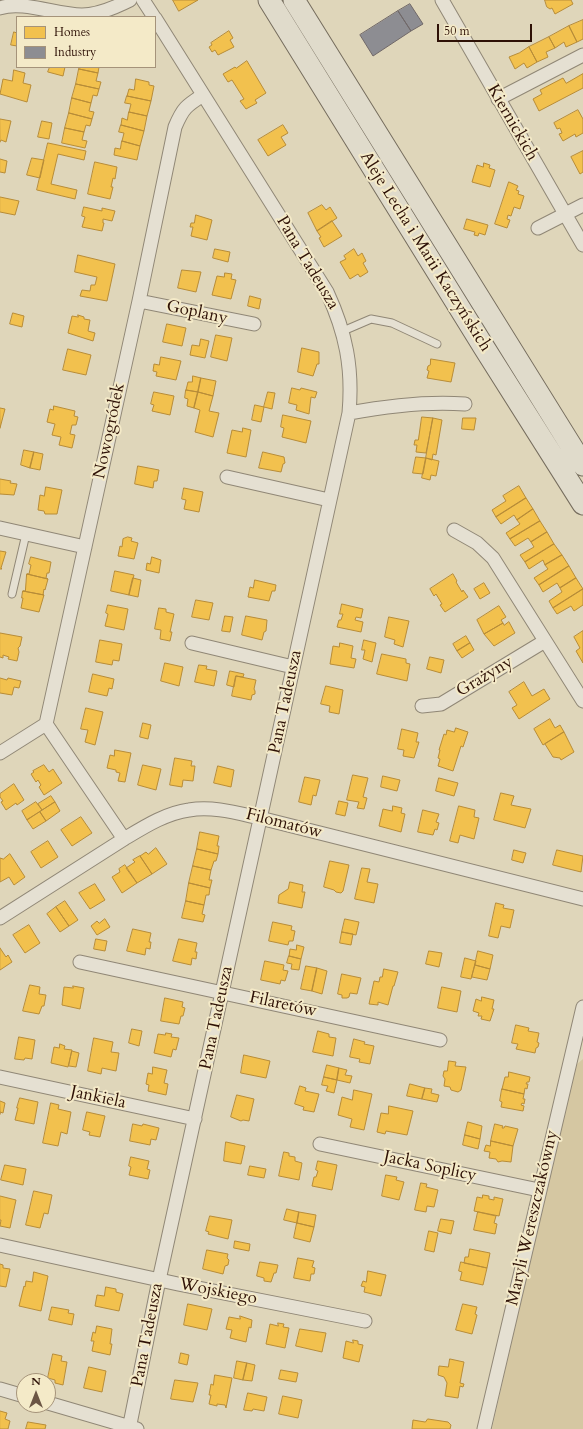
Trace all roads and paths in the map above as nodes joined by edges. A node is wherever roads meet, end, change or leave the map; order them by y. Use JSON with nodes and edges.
{"nodes":[{"id":1,"x":130,"y":0,"type":"edge"},
{"id":2,"x":143,"y":0,"type":"edge"},
{"id":3,"x":269,"y":0,"type":"edge"},
{"id":4,"x":294,"y":0,"type":"edge"},
{"id":5,"x":442,"y":0,"type":"edge"},
{"id":6,"x":0,"y":8,"type":"edge"},
{"id":7,"x":154,"y":16,"type":"edge"},
{"id":8,"x":156,"y":20,"type":"edge"},
{"id":9,"x":583,"y":55,"type":"edge"},
{"id":10,"x":203,"y":95,"type":"junction"},
{"id":11,"x":498,"y":99,"type":"junction"},
{"id":12,"x":583,"y":205,"type":"edge"},
{"id":13,"x":565,"y":214,"type":"junction"},
{"id":14,"x":538,"y":228,"type":"dead end"},
{"id":15,"x":583,"y":245,"type":"edge"},
{"id":16,"x":139,"y":301,"type":"junction"},
{"id":17,"x":254,"y":324,"type":"dead end"},
{"id":18,"x":343,"y":331,"type":"junction"},
{"id":19,"x":437,"y":344,"type":"dead end"},
{"id":20,"x":465,"y":404,"type":"dead end"},
{"id":21,"x":349,"y":413,"type":"junction"},
{"id":22,"x":583,"y":465,"type":"edge"},
{"id":23,"x":227,"y":477,"type":"dead end"},
{"id":24,"x":329,"y":500,"type":"junction"},
{"id":25,"x":583,"y":504,"type":"edge"},
{"id":26,"x":0,"y":528,"type":"edge"},
{"id":27,"x":454,"y":530,"type":"dead end"},
{"id":28,"x":26,"y":534,"type":"junction"},
{"id":29,"x":85,"y":547,"type":"junction"},
{"id":30,"x":12,"y":594,"type":"dead end"},
{"id":31,"x":545,"y":641,"type":"junction"},
{"id":32,"x":192,"y":643,"type":"dead end"},
{"id":33,"x":293,"y":667,"type":"junction"},
{"id":34,"x":583,"y":701,"type":"edge"},
{"id":35,"x":422,"y":706,"type":"dead end"},
{"id":36,"x":46,"y":724,"type":"junction"},
{"id":37,"x":0,"y":753,"type":"edge"},
{"id":38,"x":260,"y":818,"type":"junction"},
{"id":39,"x":124,"y":839,"type":"junction"},
{"id":40,"x":583,"y":899,"type":"edge"},
{"id":41,"x":0,"y":918,"type":"edge"},
{"id":42,"x":80,"y":962,"type":"dead end"},
{"id":43,"x":222,"y":992,"type":"junction"},
{"id":44,"x":583,"y":1007,"type":"edge"},
{"id":45,"x":440,"y":1040,"type":"dead end"},
{"id":46,"x":578,"y":1046,"type":"edge"},
{"id":47,"x":0,"y":1077,"type":"edge"},
{"id":48,"x":195,"y":1119,"type":"junction"},
{"id":49,"x":320,"y":1144,"type":"dead end"},
{"id":50,"x":540,"y":1190,"type":"junction"},
{"id":51,"x":0,"y":1245,"type":"edge"},
{"id":52,"x":160,"y":1280,"type":"junction"},
{"id":53,"x":366,"y":1321,"type":"dead end"},
{"id":54,"x":0,"y":1389,"type":"edge"},
{"id":55,"x":16,"y":1394,"type":"edge"},
{"id":56,"x":56,"y":1405,"type":"edge"},
{"id":57,"x":132,"y":1429,"type":"edge"},
{"id":58,"x":484,"y":1429,"type":"edge"}],
"edges":[{"from":1,"to":6,"type":"street"},
{"from":2,"to":7,"type":"street","name":"Pana Tadeusza"},
{"from":3,"to":25,"type":"main road","name":"Aleje Lecha i Marii Kaczyńskich"},
{"from":4,"to":22,"type":"main road","name":"Aleje Lecha i Marii Kaczyńskich"},
{"from":5,"to":11,"type":"street","name":"Kiernickich"},
{"from":8,"to":10,"type":"street","name":"Pana Tadeusza"},
{"from":9,"to":11,"type":"street"},
{"from":10,"to":16,"type":"street","name":"Nowogródek"},
{"from":10,"to":18,"type":"street","name":"Pana Tadeusza"},
{"from":11,"to":13,"type":"street","name":"Kiernickich"},
{"from":12,"to":13,"type":"street"},
{"from":13,"to":14,"type":"street"},
{"from":13,"to":15,"type":"street","name":"Kiernickich"},
{"from":16,"to":17,"type":"street","name":"Goplany"},
{"from":16,"to":29,"type":"street","name":"Nowogródek"},
{"from":18,"to":19,"type":"lane"},
{"from":18,"to":21,"type":"street","name":"Pana Tadeusza"},
{"from":20,"to":21,"type":"street"},
{"from":21,"to":24,"type":"street","name":"Pana Tadeusza"},
{"from":23,"to":24,"type":"street"},
{"from":24,"to":33,"type":"street","name":"Pana Tadeusza"},
{"from":26,"to":28,"type":"street"},
{"from":27,"to":31,"type":"street"},
{"from":28,"to":29,"type":"street"},
{"from":28,"to":30,"type":"lane"},
{"from":29,"to":36,"type":"street","name":"Nowogródek"},
{"from":31,"to":34,"type":"street"},
{"from":31,"to":35,"type":"street","name":"Grażyny"},
{"from":32,"to":33,"type":"street"},
{"from":33,"to":38,"type":"street","name":"Pana Tadeusza"},
{"from":36,"to":37,"type":"street"},
{"from":36,"to":39,"type":"street"},
{"from":38,"to":39,"type":"street","name":"Filomatów"},
{"from":38,"to":40,"type":"street","name":"Filomatów"},
{"from":38,"to":43,"type":"street","name":"Pana Tadeusza"},
{"from":39,"to":41,"type":"street","name":"Filomatów"},
{"from":42,"to":43,"type":"street","name":"Filaretów"},
{"from":43,"to":45,"type":"street","name":"Filaretów"},
{"from":43,"to":48,"type":"street","name":"Pana Tadeusza"},
{"from":44,"to":46,"type":"street","name":"Maryli Wereszczakówny"},
{"from":46,"to":50,"type":"street","name":"Maryli Wereszczakówny"},
{"from":47,"to":48,"type":"street","name":"Jankiela"},
{"from":48,"to":52,"type":"street","name":"Pana Tadeusza"},
{"from":49,"to":50,"type":"street","name":"Jacka Soplicy"},
{"from":50,"to":58,"type":"street","name":"Maryli Wereszczakówny"},
{"from":51,"to":52,"type":"street","name":"Wojskiego"},
{"from":52,"to":53,"type":"street","name":"Wojskiego"},
{"from":52,"to":57,"type":"street","name":"Pana Tadeusza"},
{"from":54,"to":55,"type":"street"},
{"from":56,"to":57,"type":"street"}]}
